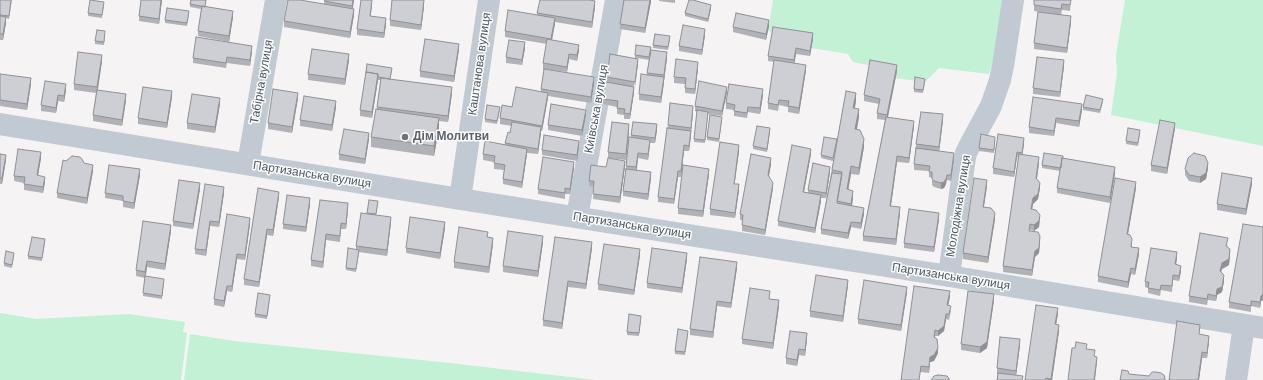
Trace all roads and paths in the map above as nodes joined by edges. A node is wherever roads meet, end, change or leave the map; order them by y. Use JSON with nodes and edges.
{"nodes":[{"id":1,"x":276,"y":0,"type":"edge"},
{"id":2,"x":489,"y":0,"type":"edge"},
{"id":3,"x":616,"y":0,"type":"edge"},
{"id":4,"x":1013,"y":0,"type":"edge"},
{"id":5,"x":0,"y":124,"type":"edge"},
{"id":6,"x":248,"y":164,"type":"junction"},
{"id":7,"x":460,"y":199,"type":"junction"},
{"id":8,"x":577,"y":217,"type":"junction"},
{"id":9,"x":949,"y":276,"type":"junction"},
{"id":10,"x":1254,"y":326,"type":"edge"},
{"id":11,"x":1236,"y":380,"type":"edge"}],
"edges":[{"from":1,"to":6,"type":"street","name":"Табірна вулиця"},
{"from":2,"to":7,"type":"street","name":"Каштанова вулиця"},
{"from":3,"to":8,"type":"street","name":"Київська вулиця"},
{"from":4,"to":9,"type":"street","name":"Молодіжна вулиця"},
{"from":5,"to":6,"type":"street","name":"Партизанська вулиця"},
{"from":6,"to":7,"type":"street","name":"Партизанська вулиця"},
{"from":7,"to":8,"type":"street","name":"Партизанська вулиця"},
{"from":8,"to":9,"type":"street","name":"Партизанська вулиця"},
{"from":9,"to":10,"type":"street","name":"Партизанська вулиця"},
{"from":10,"to":11,"type":"street"}]}
